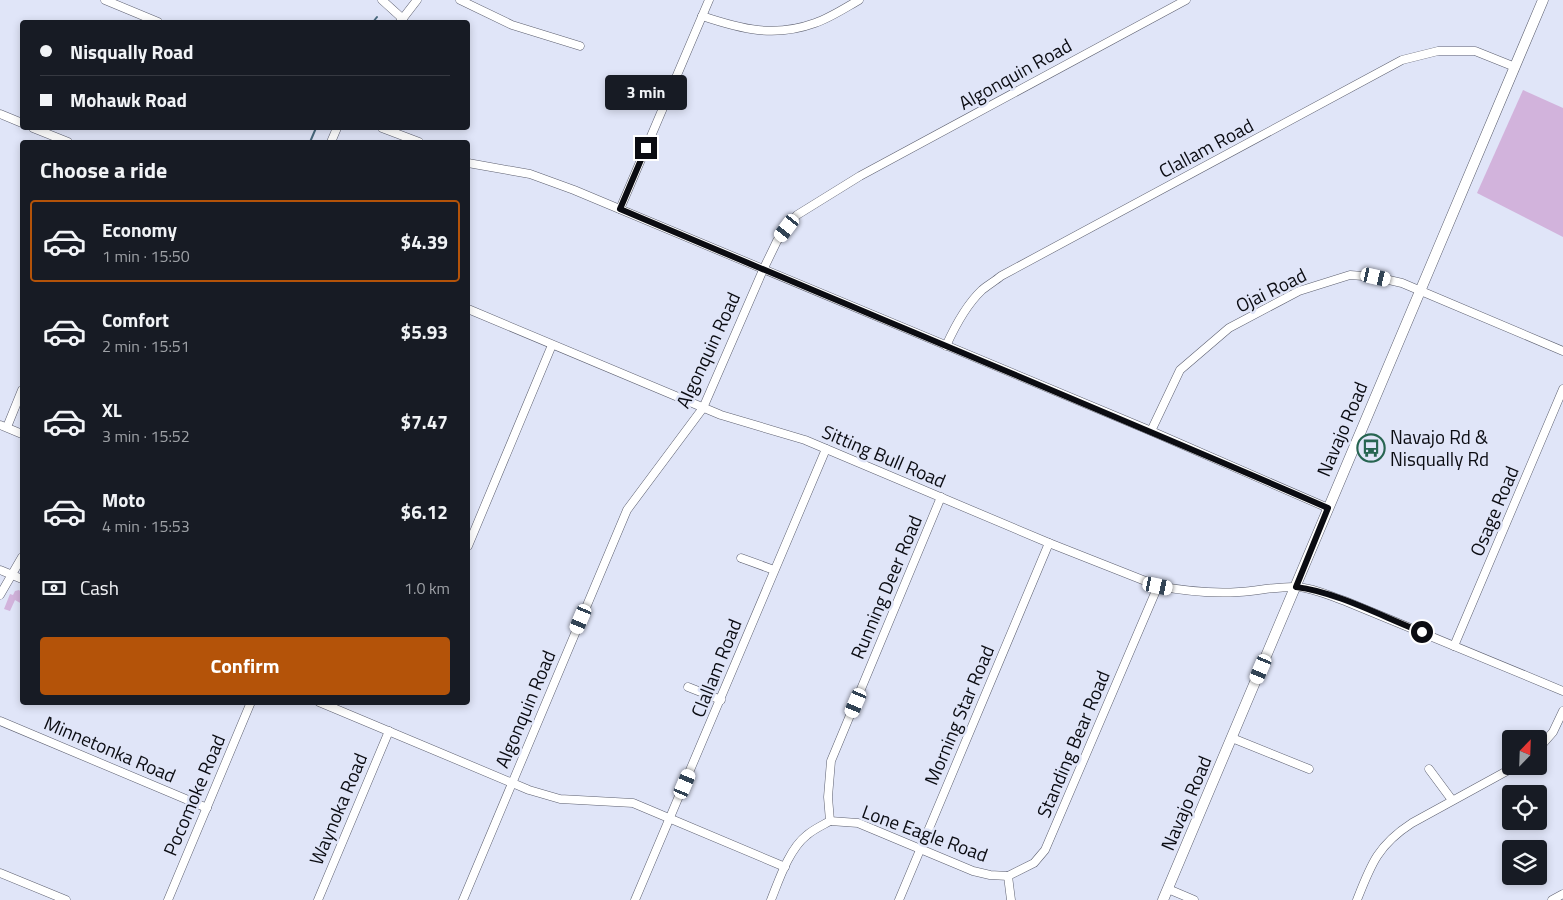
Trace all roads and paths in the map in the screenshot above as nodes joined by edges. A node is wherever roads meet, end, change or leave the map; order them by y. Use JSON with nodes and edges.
{"nodes":[{"id":1,"x":106,"y":0,"type":"edge"},
{"id":2,"x":382,"y":0,"type":"edge"},
{"id":3,"x":417,"y":0,"type":"edge"},
{"id":4,"x":460,"y":0,"type":"edge"},
{"id":5,"x":709,"y":0,"type":"edge"},
{"id":6,"x":859,"y":0,"type":"edge"},
{"id":7,"x":1186,"y":0,"type":"edge"},
{"id":8,"x":1543,"y":0,"type":"edge"},
{"id":9,"x":702,"y":16,"type":"junction"},
{"id":10,"x":153,"y":20,"type":"edge"},
{"id":11,"x":400,"y":20,"type":"edge"},
{"id":12,"x":402,"y":20,"type":"edge"},
{"id":13,"x":580,"y":46,"type":"dead end"},
{"id":14,"x":1515,"y":66,"type":"junction"},
{"id":15,"x":0,"y":114,"type":"edge"},
{"id":16,"x":20,"y":122,"type":"edge"},
{"id":17,"x":38,"y":130,"type":"edge"},
{"id":18,"x":387,"y":130,"type":"edge"},
{"id":19,"x":63,"y":140,"type":"edge"},
{"id":20,"x":413,"y":140,"type":"edge"},
{"id":21,"x":470,"y":163,"type":"edge"},
{"id":22,"x":620,"y":209,"type":"junction"},
{"id":23,"x":762,"y":270,"type":"junction"},
{"id":24,"x":1420,"y":291,"type":"junction"},
{"id":25,"x":470,"y":311,"type":"edge"},
{"id":26,"x":552,"y":345,"type":"junction"},
{"id":27,"x":946,"y":346,"type":"junction"},
{"id":28,"x":1563,"y":351,"type":"edge"},
{"id":29,"x":1563,"y":389,"type":"edge"},
{"id":30,"x":20,"y":394,"type":"edge"},
{"id":31,"x":703,"y":408,"type":"junction"},
{"id":32,"x":3,"y":426,"type":"edge"},
{"id":33,"x":1151,"y":431,"type":"junction"},
{"id":34,"x":20,"y":433,"type":"edge"},
{"id":35,"x":826,"y":449,"type":"junction"},
{"id":36,"x":941,"y":498,"type":"junction"},
{"id":37,"x":1328,"y":508,"type":"junction"},
{"id":38,"x":470,"y":541,"type":"edge"},
{"id":39,"x":1050,"y":543,"type":"junction"},
{"id":40,"x":741,"y":558,"type":"dead end"},
{"id":41,"x":20,"y":561,"type":"edge"},
{"id":42,"x":0,"y":570,"type":"edge"},
{"id":43,"x":774,"y":570,"type":"junction"},
{"id":44,"x":11,"y":574,"type":"junction"},
{"id":45,"x":20,"y":578,"type":"edge"},
{"id":46,"x":1158,"y":586,"type":"junction"},
{"id":47,"x":1296,"y":587,"type":"junction"},
{"id":48,"x":0,"y":595,"type":"edge"},
{"id":49,"x":1454,"y":646,"type":"junction"},
{"id":50,"x":688,"y":687,"type":"dead end"},
{"id":51,"x":1563,"y":691,"type":"edge"},
{"id":52,"x":720,"y":700,"type":"junction"},
{"id":53,"x":249,"y":705,"type":"edge"},
{"id":54,"x":326,"y":705,"type":"edge"},
{"id":55,"x":1563,"y":711,"type":"edge"},
{"id":56,"x":0,"y":721,"type":"edge"},
{"id":57,"x":389,"y":732,"type":"junction"},
{"id":58,"x":1232,"y":738,"type":"junction"},
{"id":59,"x":1548,"y":738,"type":"edge"},
{"id":60,"x":1309,"y":769,"type":"dead end"},
{"id":61,"x":1430,"y":769,"type":"dead end"},
{"id":62,"x":1502,"y":773,"type":"edge"},
{"id":63,"x":512,"y":782,"type":"junction"},
{"id":64,"x":1452,"y":800,"type":"junction"},
{"id":65,"x":206,"y":808,"type":"junction"},
{"id":66,"x":671,"y":818,"type":"junction"},
{"id":67,"x":830,"y":821,"type":"junction"},
{"id":68,"x":921,"y":849,"type":"junction"},
{"id":69,"x":785,"y":866,"type":"junction"},
{"id":70,"x":0,"y":873,"type":"edge"},
{"id":71,"x":1008,"y":876,"type":"junction"},
{"id":72,"x":1168,"y":889,"type":"junction"},
{"id":73,"x":1563,"y":894,"type":"edge"},
{"id":74,"x":66,"y":900,"type":"edge"},
{"id":75,"x":168,"y":900,"type":"edge"},
{"id":76,"x":318,"y":900,"type":"edge"},
{"id":77,"x":463,"y":900,"type":"edge"},
{"id":78,"x":635,"y":900,"type":"edge"},
{"id":79,"x":771,"y":900,"type":"edge"},
{"id":80,"x":899,"y":900,"type":"edge"},
{"id":81,"x":1011,"y":900,"type":"edge"},
{"id":82,"x":1163,"y":900,"type":"edge"},
{"id":83,"x":1194,"y":900,"type":"edge"},
{"id":84,"x":1357,"y":900,"type":"edge"},
{"id":85,"x":1552,"y":900,"type":"edge"}],
"edges":[{"from":1,"to":10,"type":"street"},
{"from":2,"to":11,"type":"street"},
{"from":3,"to":12,"type":"street"},
{"from":4,"to":13,"type":"street"},
{"from":5,"to":9,"type":"street"},
{"from":6,"to":9,"type":"street"},
{"from":7,"to":23,"type":"street","name":"Algonquin Road"},
{"from":8,"to":14,"type":"main road","name":"Navajo Road"},
{"from":9,"to":22,"type":"street"},
{"from":14,"to":24,"type":"main road","name":"Navajo Road"},
{"from":14,"to":27,"type":"street","name":"Clallam Road"},
{"from":15,"to":16,"type":"street"},
{"from":17,"to":19,"type":"street"},
{"from":18,"to":20,"type":"street"},
{"from":21,"to":22,"type":"street"},
{"from":22,"to":23,"type":"street"},
{"from":23,"to":27,"type":"street"},
{"from":23,"to":31,"type":"street","name":"Algonquin Road"},
{"from":24,"to":28,"type":"street","name":"Ojai Road"},
{"from":24,"to":33,"type":"street","name":"Ojai Road"},
{"from":24,"to":37,"type":"main road","name":"Navajo Road"},
{"from":25,"to":26,"type":"street","name":"Sitting Bull Road"},
{"from":26,"to":31,"type":"street","name":"Sitting Bull Road"},
{"from":26,"to":38,"type":"street"},
{"from":27,"to":33,"type":"street"},
{"from":29,"to":49,"type":"street","name":"Osage Road"},
{"from":30,"to":32,"type":"street"},
{"from":31,"to":35,"type":"street","name":"Sitting Bull Road"},
{"from":31,"to":63,"type":"street","name":"Algonquin Road"},
{"from":32,"to":34,"type":"street"},
{"from":33,"to":37,"type":"street"},
{"from":35,"to":36,"type":"street","name":"Sitting Bull Road"},
{"from":35,"to":43,"type":"street","name":"Clallam Road"},
{"from":36,"to":39,"type":"street","name":"Sitting Bull Road"},
{"from":36,"to":67,"type":"street","name":"Running Deer Road"},
{"from":37,"to":47,"type":"main road","name":"Navajo Road"},
{"from":39,"to":46,"type":"street","name":"Sitting Bull Road"},
{"from":39,"to":68,"type":"street","name":"Morning Star Road"},
{"from":40,"to":43,"type":"street"},
{"from":41,"to":44,"type":"street"},
{"from":42,"to":44,"type":"street"},
{"from":43,"to":52,"type":"street","name":"Clallam Road"},
{"from":44,"to":45,"type":"street"},
{"from":44,"to":48,"type":"street"},
{"from":46,"to":47,"type":"street","name":"Sitting Bull Road"},
{"from":46,"to":71,"type":"street","name":"Standing Bear Road"},
{"from":47,"to":49,"type":"street","name":"Sitting Bull Road"},
{"from":47,"to":58,"type":"main road","name":"Navajo Road"},
{"from":49,"to":51,"type":"street","name":"Sitting Bull Road"},
{"from":50,"to":52,"type":"street"},
{"from":52,"to":66,"type":"street","name":"Clallam Road"},
{"from":53,"to":65,"type":"street","name":"Pocomoke Road"},
{"from":54,"to":57,"type":"street"},
{"from":55,"to":59,"type":"street"},
{"from":56,"to":65,"type":"street","name":"Minnetonka Road"},
{"from":57,"to":63,"type":"street"},
{"from":57,"to":76,"type":"street","name":"Waynoka Road"},
{"from":58,"to":60,"type":"street"},
{"from":58,"to":72,"type":"main road","name":"Navajo Road"},
{"from":61,"to":64,"type":"street"},
{"from":62,"to":64,"type":"street"},
{"from":63,"to":66,"type":"street"},
{"from":63,"to":77,"type":"street","name":"Algonquin Road"},
{"from":64,"to":84,"type":"street"},
{"from":65,"to":75,"type":"street","name":"Pocomoke Road"},
{"from":66,"to":69,"type":"street"},
{"from":66,"to":78,"type":"street","name":"Clallam Road"},
{"from":67,"to":68,"type":"street","name":"Lone Eagle Road"},
{"from":67,"to":69,"type":"street"},
{"from":68,"to":71,"type":"street","name":"Lone Eagle Road"},
{"from":68,"to":80,"type":"street","name":"Morning Star Road"},
{"from":69,"to":79,"type":"street"},
{"from":70,"to":74,"type":"street"},
{"from":71,"to":81,"type":"street"},
{"from":72,"to":82,"type":"main road","name":"Navajo Road"},
{"from":72,"to":83,"type":"street"},
{"from":73,"to":85,"type":"street"}]}
